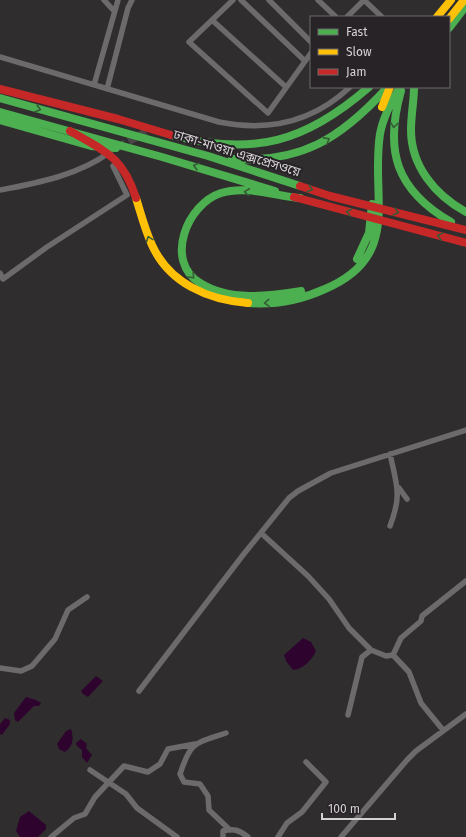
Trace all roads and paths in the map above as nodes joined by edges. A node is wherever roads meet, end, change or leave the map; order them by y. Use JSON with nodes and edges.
{"nodes":[{"id":1,"x":104,"y":0,"type":"edge"},
{"id":2,"x":118,"y":0,"type":"edge"},
{"id":3,"x":132,"y":0,"type":"edge"},
{"id":4,"x":232,"y":0,"type":"edge"},
{"id":5,"x":241,"y":0,"type":"edge"},
{"id":6,"x":269,"y":0,"type":"edge"},
{"id":7,"x":318,"y":0,"type":"edge"},
{"id":8,"x":364,"y":0,"type":"edge"},
{"id":9,"x":446,"y":0,"type":"edge"},
{"id":10,"x":451,"y":0,"type":"edge"},
{"id":11,"x":464,"y":0,"type":"edge"},
{"id":12,"x":466,"y":6,"type":"edge"},
{"id":13,"x":114,"y":11,"type":"junction"},
{"id":14,"x":335,"y":16,"type":"edge"},
{"id":15,"x":348,"y":16,"type":"edge"},
{"id":16,"x":381,"y":16,"type":"edge"},
{"id":17,"x":432,"y":16,"type":"edge"},
{"id":18,"x":438,"y":16,"type":"edge"},
{"id":19,"x":450,"y":18,"type":"edge"},
{"id":20,"x":212,"y":20,"type":"junction"},
{"id":21,"x":450,"y":27,"type":"edge"},
{"id":22,"x":310,"y":41,"type":"edge"},
{"id":23,"x":310,"y":54,"type":"edge"},
{"id":24,"x":0,"y":57,"type":"edge"},
{"id":25,"x":305,"y":61,"type":"junction"},
{"id":26,"x":94,"y":85,"type":"junction"},
{"id":27,"x":286,"y":87,"type":"junction"},
{"id":28,"x":349,"y":88,"type":"edge"},
{"id":29,"x":368,"y":88,"type":"edge"},
{"id":30,"x":388,"y":88,"type":"edge"},
{"id":31,"x":389,"y":88,"type":"edge"},
{"id":32,"x":400,"y":88,"type":"edge"},
{"id":33,"x":401,"y":88,"type":"edge"},
{"id":34,"x":414,"y":88,"type":"edge"},
{"id":35,"x":0,"y":89,"type":"edge"},
{"id":36,"x":108,"y":89,"type":"junction"},
{"id":37,"x":0,"y":98,"type":"edge"},
{"id":38,"x":0,"y":112,"type":"edge"},
{"id":39,"x":0,"y":120,"type":"edge"},
{"id":40,"x":70,"y":131,"type":"junction"},
{"id":41,"x":116,"y":148,"type":"joint"},
{"id":42,"x":208,"y":156,"type":"junction"},
{"id":43,"x":113,"y":166,"type":"dead end"},
{"id":44,"x":0,"y":190,"type":"edge"},
{"id":45,"x":300,"y":198,"type":"junction"},
{"id":46,"x":466,"y":212,"type":"edge"},
{"id":47,"x":466,"y":230,"type":"edge"},
{"id":48,"x":466,"y":243,"type":"edge"},
{"id":49,"x":0,"y":273,"type":"edge"},
{"id":50,"x":466,"y":430,"type":"edge"},
{"id":51,"x":390,"y":454,"type":"junction"},
{"id":52,"x":397,"y":486,"type":"junction"},
{"id":53,"x":407,"y":499,"type":"dead end"},
{"id":54,"x":390,"y":526,"type":"dead end"},
{"id":55,"x":261,"y":533,"type":"junction"},
{"id":56,"x":466,"y":581,"type":"edge"},
{"id":57,"x":86,"y":597,"type":"dead end"},
{"id":58,"x":371,"y":650,"type":"junction"},
{"id":59,"x":393,"y":655,"type":"junction"},
{"id":60,"x":0,"y":668,"type":"edge"},
{"id":61,"x":139,"y":691,"type":"dead end"},
{"id":62,"x":466,"y":714,"type":"edge"},
{"id":63,"x":348,"y":715,"type":"dead end"},
{"id":64,"x":443,"y":730,"type":"junction"},
{"id":65,"x":226,"y":733,"type":"dead end"},
{"id":66,"x":195,"y":744,"type":"junction"},
{"id":67,"x":306,"y":762,"type":"dead end"},
{"id":68,"x":90,"y":770,"type":"dead end"},
{"id":69,"x":109,"y":781,"type":"junction"},
{"id":70,"x":230,"y":830,"type":"junction"},
{"id":71,"x":51,"y":837,"type":"edge"},
{"id":72,"x":177,"y":837,"type":"edge"},
{"id":73,"x":223,"y":837,"type":"edge"},
{"id":74,"x":248,"y":837,"type":"edge"},
{"id":75,"x":278,"y":837,"type":"edge"},
{"id":76,"x":341,"y":837,"type":"edge"}],
"edges":[{"from":1,"to":13,"type":"street"},
{"from":2,"to":13,"type":"street"},
{"from":3,"to":36,"type":"street"},
{"from":4,"to":20,"type":"street"},
{"from":5,"to":25,"type":"street"},
{"from":6,"to":22,"type":"street"},
{"from":7,"to":14,"type":"street"},
{"from":8,"to":15,"type":"street"},
{"from":8,"to":16,"type":"street"},
{"from":9,"to":17,"type":"main road"},
{"from":10,"to":18,"type":"main road"},
{"from":11,"to":19,"type":"main road"},
{"from":12,"to":21,"type":"main road"},
{"from":13,"to":26,"type":"street"},
{"from":20,"to":27,"type":"street"},
{"from":20,"to":27,"type":"street"},
{"from":23,"to":25,"type":"street"},
{"from":24,"to":26,"type":"street"},
{"from":25,"to":27,"type":"street"},
{"from":26,"to":36,"type":"street"},
{"from":28,"to":36,"type":"street"},
{"from":29,"to":35,"type":"main road"},
{"from":42,"to":30,"type":"main road","one_way":true},
{"from":45,"to":31,"type":"main road","one_way":true},
{"from":32,"to":40,"type":"main road","one_way":true},
{"from":33,"to":47,"type":"main road","one_way":true},
{"from":34,"to":46,"type":"main road"},
{"from":37,"to":42,"type":"main road","name":"ঢাকা-মাওয়া এক্সপ্রেসওয়ে","one_way":true},
{"from":38,"to":40,"type":"main road","name":"ঢাকা-মাওয়া এক্সপ্রেসওয়ে"},
{"from":39,"to":41,"type":"main road"},
{"from":45,"to":40,"type":"main road","name":"ঢাকা-মাওয়া এক্সপ্রেসওয়ে","one_way":true},
{"from":41,"to":44,"type":"street"},
{"from":42,"to":47,"type":"main road","name":"ঢাকা-মাওয়া এক্সপ্রেসওয়ে","one_way":true},
{"from":43,"to":49,"type":"street"},
{"from":48,"to":45,"type":"main road","name":"ঢাকা-মাওয়া এক্সপ্রেসওয়ে","one_way":true},
{"from":50,"to":51,"type":"street"},
{"from":51,"to":52,"type":"street"},
{"from":51,"to":55,"type":"street"},
{"from":52,"to":53,"type":"street"},
{"from":52,"to":54,"type":"street"},
{"from":55,"to":58,"type":"street"},
{"from":55,"to":61,"type":"street"},
{"from":56,"to":59,"type":"street"},
{"from":57,"to":60,"type":"street"},
{"from":58,"to":59,"type":"street"},
{"from":58,"to":63,"type":"street"},
{"from":59,"to":64,"type":"street"},
{"from":62,"to":64,"type":"street"},
{"from":64,"to":76,"type":"street"},
{"from":65,"to":66,"type":"street"},
{"from":66,"to":69,"type":"street"},
{"from":66,"to":70,"type":"street"},
{"from":67,"to":75,"type":"street"},
{"from":68,"to":69,"type":"street"},
{"from":69,"to":71,"type":"street"},
{"from":69,"to":72,"type":"street"},
{"from":70,"to":73,"type":"street"},
{"from":70,"to":74,"type":"street"}]}
